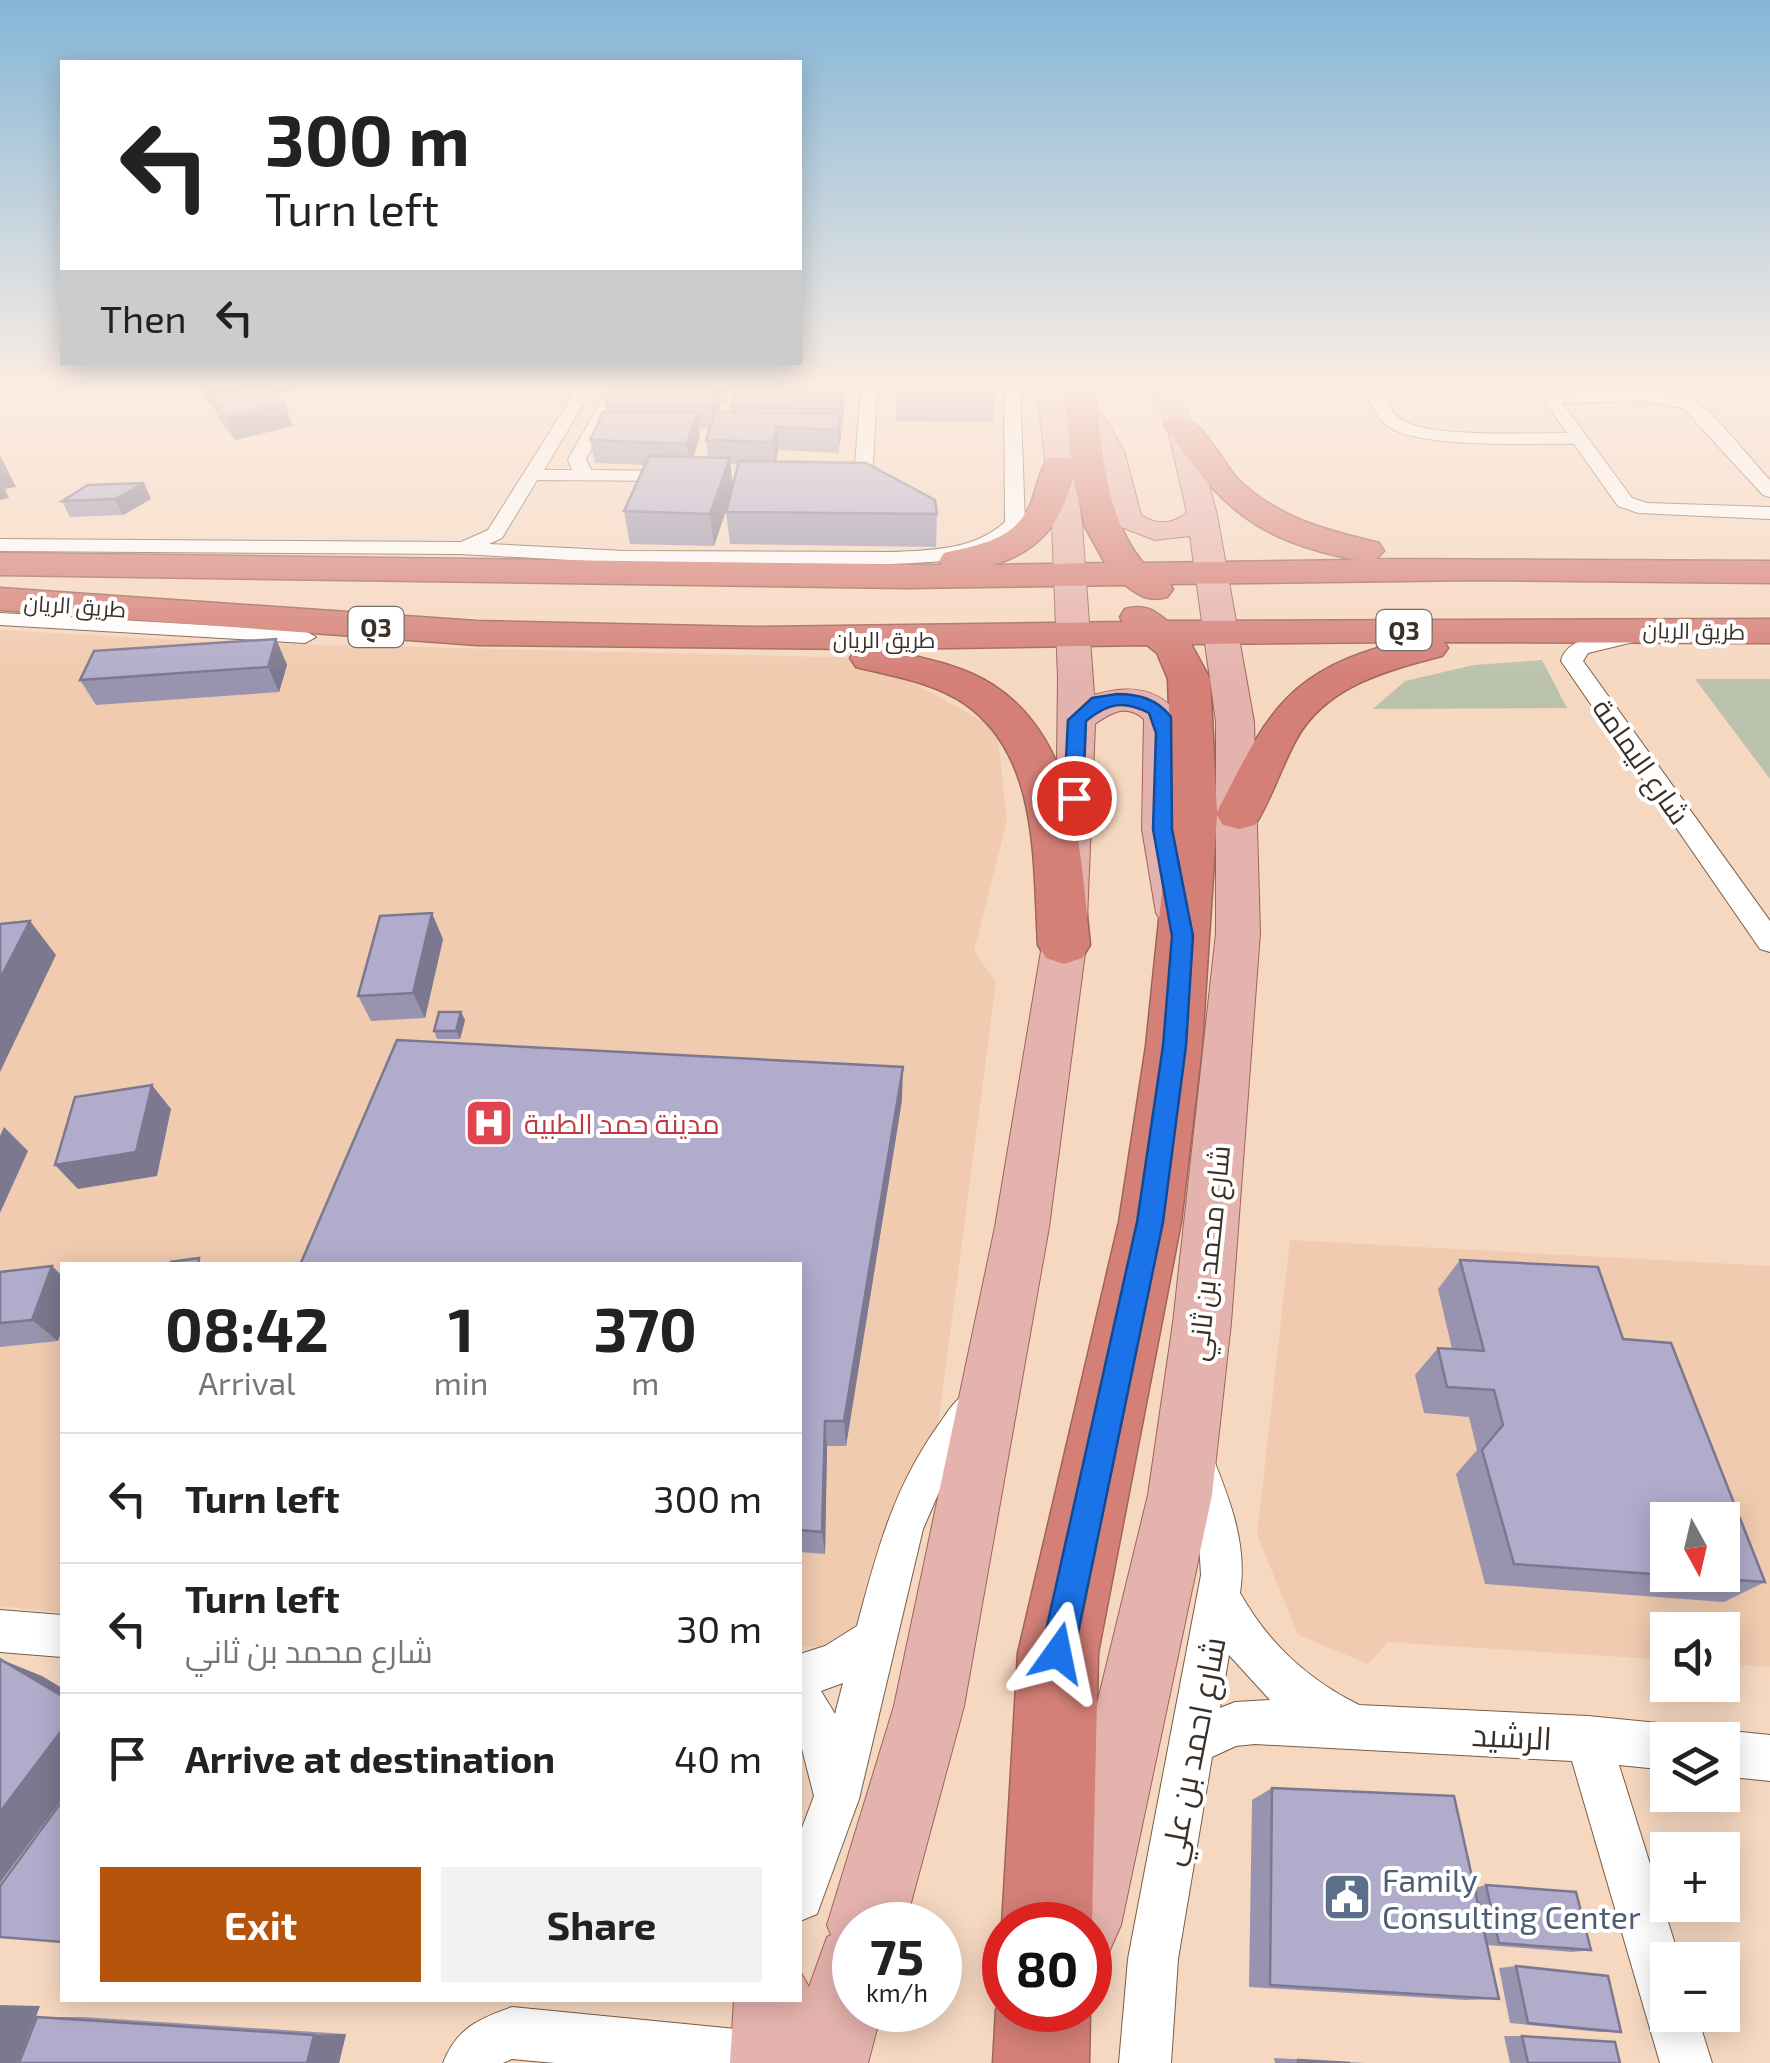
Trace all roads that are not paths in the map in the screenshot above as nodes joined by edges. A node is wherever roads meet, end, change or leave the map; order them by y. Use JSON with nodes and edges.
{"nodes":[{"id":1,"x":529,"y":484,"type":"edge"},
{"id":2,"x":1014,"y":484,"type":"edge"},
{"id":3,"x":1054,"y":484,"type":"edge"},
{"id":4,"x":1072,"y":484,"type":"edge"},
{"id":5,"x":1088,"y":484,"type":"edge"},
{"id":6,"x":1118,"y":484,"type":"edge"},
{"id":7,"x":1194,"y":484,"type":"edge"},
{"id":8,"x":1224,"y":484,"type":"edge"},
{"id":9,"x":1612,"y":484,"type":"edge"},
{"id":10,"x":1770,"y":513,"type":"edge"},
{"id":11,"x":1203,"y":523,"type":"junction"},
{"id":12,"x":509,"y":544,"type":"junction"},
{"id":13,"x":0,"y":545,"type":"edge"},
{"id":14,"x":403,"y":549,"type":"junction"},
{"id":15,"x":0,"y":564,"type":"edge"},
{"id":16,"x":334,"y":566,"type":"junction"},
{"id":17,"x":1478,"y":569,"type":"junction"},
{"id":18,"x":580,"y":572,"type":"junction"},
{"id":19,"x":1770,"y":572,"type":"edge"},
{"id":20,"x":835,"y":577,"type":"junction"},
{"id":21,"x":955,"y":577,"type":"junction"},
{"id":22,"x":1676,"y":589,"type":"junction"},
{"id":23,"x":1770,"y":591,"type":"edge"},
{"id":24,"x":0,"y":599,"type":"edge"},
{"id":25,"x":1143,"y":602,"type":"junction"},
{"id":26,"x":616,"y":614,"type":"junction"},
{"id":27,"x":0,"y":619,"type":"edge"},
{"id":28,"x":264,"y":620,"type":"junction"},
{"id":29,"x":88,"y":626,"type":"junction"},
{"id":30,"x":1588,"y":629,"type":"junction"},
{"id":31,"x":1660,"y":629,"type":"junction"},
{"id":32,"x":141,"y":630,"type":"junction"},
{"id":33,"x":1363,"y":630,"type":"junction"},
{"id":34,"x":1770,"y":630,"type":"edge"},
{"id":35,"x":304,"y":637,"type":"dead end"},
{"id":36,"x":753,"y":639,"type":"junction"},
{"id":37,"x":1076,"y":678,"type":"joint"},
{"id":38,"x":1077,"y":720,"type":"junction"},
{"id":39,"x":1239,"y":814,"type":"junction"},
{"id":40,"x":1182,"y":936,"type":"junction"},
{"id":41,"x":1770,"y":942,"type":"edge"},
{"id":42,"x":1064,"y":945,"type":"junction"},
{"id":43,"x":992,"y":1381,"type":"junction"},
{"id":44,"x":1186,"y":1444,"type":"junction"},
{"id":45,"x":1220,"y":1598,"type":"junction"},
{"id":46,"x":0,"y":1632,"type":"edge"},
{"id":47,"x":60,"y":1636,"type":"edge"},
{"id":48,"x":878,"y":1638,"type":"junction"},
{"id":49,"x":802,"y":1675,"type":"edge"},
{"id":50,"x":802,"y":1701,"type":"edge"},
{"id":51,"x":1356,"y":1726,"type":"junction"},
{"id":52,"x":1588,"y":1739,"type":"junction"},
{"id":53,"x":1193,"y":1742,"type":"junction"},
{"id":54,"x":1650,"y":1746,"type":"edge"},
{"id":55,"x":1740,"y":1755,"type":"edge"},
{"id":56,"x":1770,"y":1758,"type":"edge"},
{"id":57,"x":836,"y":1798,"type":"junction"},
{"id":58,"x":802,"y":1892,"type":"edge"},
{"id":59,"x":873,"y":1902,"type":"edge"},
{"id":60,"x":1048,"y":1902,"type":"edge"},
{"id":61,"x":1087,"y":1902,"type":"edge"},
{"id":62,"x":1650,"y":1943,"type":"edge"},
{"id":63,"x":760,"y":2002,"type":"edge"},
{"id":64,"x":836,"y":2032,"type":"edge"},
{"id":65,"x":1044,"y":2032,"type":"edge"},
{"id":66,"x":1053,"y":2032,"type":"edge"},
{"id":67,"x":1676,"y":2032,"type":"edge"},
{"id":68,"x":754,"y":2045,"type":"edge"},
{"id":69,"x":469,"y":2063,"type":"edge"},
{"id":70,"x":827,"y":2063,"type":"edge"},
{"id":71,"x":1044,"y":2063,"type":"edge"},
{"id":72,"x":1144,"y":2063,"type":"edge"},
{"id":73,"x":1686,"y":2063,"type":"edge"}],
"edges":[{"from":1,"to":12,"type":"street"},
{"from":2,"to":12,"type":"street"},
{"from":3,"to":20,"type":"highway"},
{"from":4,"to":25,"type":"main road","name":"شارع محمد بن ثاني"},
{"from":5,"to":25,"type":"highway"},
{"from":6,"to":11,"type":"main road"},
{"from":7,"to":11,"type":"main road"},
{"from":8,"to":17,"type":"highway"},
{"from":9,"to":10,"type":"street"},
{"from":11,"to":25,"type":"highway"},
{"from":12,"to":14,"type":"street"},
{"from":12,"to":18,"type":"highway"},
{"from":13,"to":14,"type":"street"},
{"from":14,"to":16,"type":"highway"},
{"from":15,"to":16,"type":"highway","name":"طريق الريان","number":"Q3"},
{"from":16,"to":18,"type":"highway","name":"طريق الريان","number":"Q3"},
{"from":17,"to":19,"type":"highway","name":"طريق الريان","number":"Q3"},
{"from":17,"to":25,"type":"highway","name":"طريق الريان","number":"Q3"},
{"from":18,"to":20,"type":"highway","name":"طريق الريان","number":"Q3"},
{"from":20,"to":21,"type":"highway","name":"طريق الريان","number":"Q3"},
{"from":21,"to":25,"type":"highway","name":"طريق الريان","number":"Q3"},
{"from":21,"to":26,"type":"highway"},
{"from":22,"to":23,"type":"highway"},
{"from":22,"to":25,"type":"highway"},
{"from":22,"to":33,"type":"highway"},
{"from":24,"to":26,"type":"highway"},
{"from":24,"to":28,"type":"highway","name":"طريق الريان","number":"Q3"},
{"from":24,"to":29,"type":"highway"},
{"from":25,"to":26,"type":"highway"},
{"from":25,"to":33,"type":"highway","name":"طريق الريان","number":"Q3"},
{"from":25,"to":36,"type":"highway","name":"طريق الريان","number":"Q3"},
{"from":25,"to":37,"type":"highway"},
{"from":25,"to":39,"type":"main road","name":"شارع محمد بن ثاني"},
{"from":25,"to":40,"type":"highway"},
{"from":27,"to":29,"type":"street","name":"طريق الريان"},
{"from":28,"to":32,"type":"highway"},
{"from":28,"to":36,"type":"highway","name":"طريق الريان","number":"Q3"},
{"from":29,"to":32,"type":"street","name":"طريق الريان"},
{"from":30,"to":31,"type":"highway","name":"طريق الريان","number":"Q3"},
{"from":30,"to":33,"type":"highway","name":"طريق الريان","number":"Q3"},
{"from":30,"to":39,"type":"highway"},
{"from":31,"to":34,"type":"highway","name":"طريق الريان","number":"Q3"},
{"from":31,"to":41,"type":"street","name":"شارع اليمامة"},
{"from":32,"to":35,"type":"street","name":"طريق الريان"},
{"from":36,"to":42,"type":"highway"},
{"from":37,"to":38,"type":"main road"},
{"from":38,"to":40,"type":"main road"},
{"from":38,"to":42,"type":"main road"},
{"from":39,"to":44,"type":"main road","name":"شارع محمد بن ثاني"},
{"from":40,"to":60,"type":"highway"},
{"from":42,"to":43,"type":"main road"},
{"from":43,"to":48,"type":"street"},
{"from":43,"to":59,"type":"main road"},
{"from":44,"to":45,"type":"street","name":"شارع احمد بن علي"},
{"from":44,"to":61,"type":"main road","name":"شارع محمد بن ثاني"},
{"from":45,"to":51,"type":"street","name":"الرشيد"},
{"from":45,"to":53,"type":"street","name":"شارع احمد بن علي"},
{"from":46,"to":47,"type":"street"},
{"from":48,"to":49,"type":"street"},
{"from":48,"to":57,"type":"street"},
{"from":50,"to":57,"type":"street"},
{"from":51,"to":52,"type":"street","name":"الرشيد"},
{"from":51,"to":53,"type":"street","name":"الرشيد"},
{"from":52,"to":54,"type":"street","name":"الرشيد"},
{"from":52,"to":62,"type":"street"},
{"from":53,"to":72,"type":"street","name":"شارع احمد بن علي"},
{"from":55,"to":56,"type":"street"},
{"from":57,"to":58,"type":"street"},
{"from":63,"to":68,"type":"street"},
{"from":64,"to":70,"type":"main road"},
{"from":65,"to":71,"type":"highway"},
{"from":66,"to":71,"type":"main road"},
{"from":67,"to":73,"type":"street"},
{"from":68,"to":69,"type":"street"}]}
